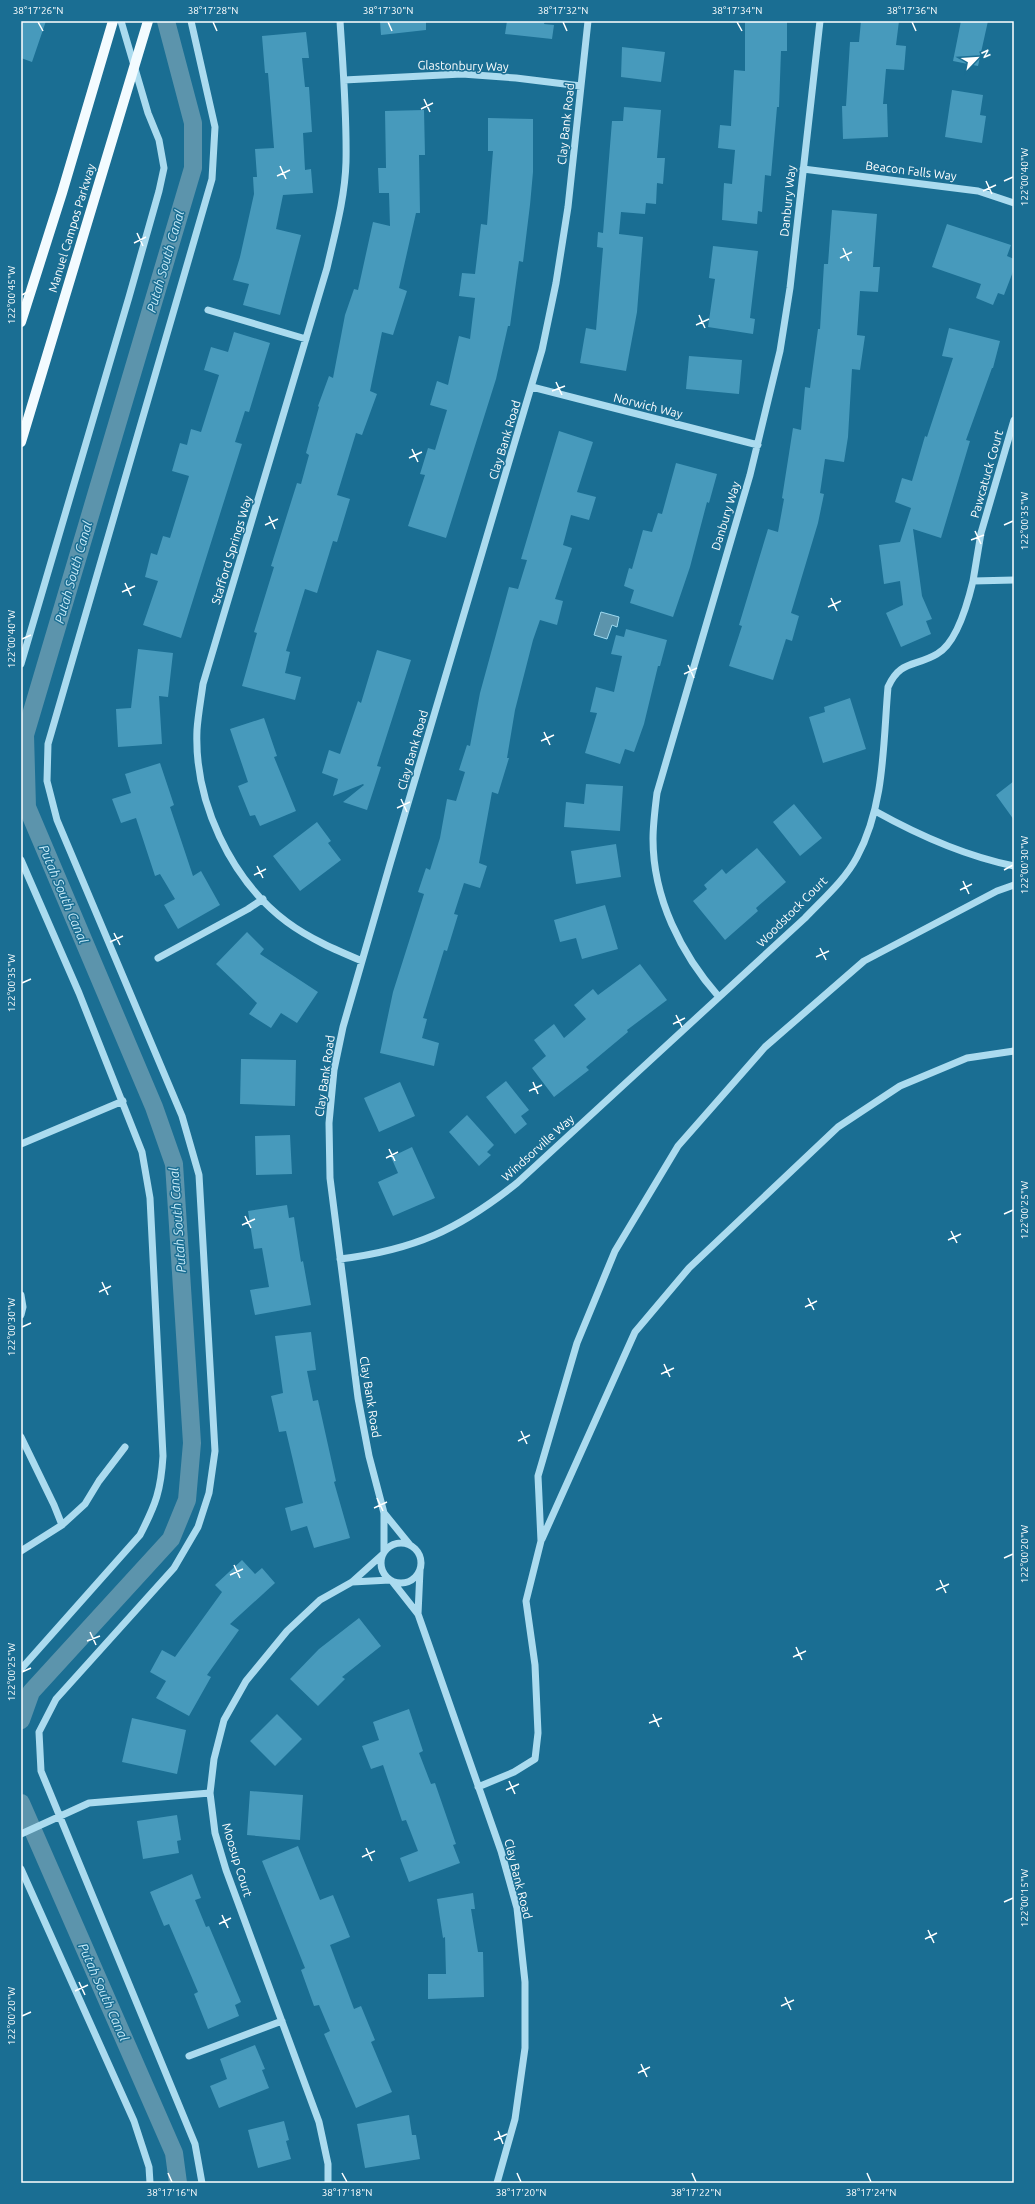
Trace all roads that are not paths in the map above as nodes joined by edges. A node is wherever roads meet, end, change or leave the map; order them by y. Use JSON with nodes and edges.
{"nodes":[{"id":1,"x":113,"y":21,"type":"edge"},
{"id":2,"x":121,"y":21,"type":"edge"},
{"id":3,"x":191,"y":21,"type":"edge"},
{"id":4,"x":340,"y":21,"type":"edge"},
{"id":5,"x":588,"y":21,"type":"edge"},
{"id":6,"x":820,"y":21,"type":"edge"},
{"id":7,"x":147,"y":26,"type":"edge"},
{"id":8,"x":135,"y":67,"type":"junction"},
{"id":9,"x":344,"y":80,"type":"junction"},
{"id":10,"x":581,"y":86,"type":"junction"},
{"id":11,"x":803,"y":169,"type":"junction"},
{"id":12,"x":1014,"y":203,"type":"edge"},
{"id":13,"x":208,"y":310,"type":"dead end"},
{"id":14,"x":21,"y":322,"type":"edge"},
{"id":15,"x":306,"y":339,"type":"junction"},
{"id":16,"x":532,"y":387,"type":"junction"},
{"id":17,"x":1014,"y":420,"type":"edge"},
{"id":18,"x":21,"y":442,"type":"edge"},
{"id":19,"x":758,"y":446,"type":"junction"},
{"id":20,"x":1014,"y":580,"type":"edge"},
{"id":21,"x":974,"y":581,"type":"junction"},
{"id":22,"x":21,"y":664,"type":"edge"},
{"id":23,"x":875,"y":811,"type":"junction"},
{"id":24,"x":21,"y":860,"type":"edge"},
{"id":25,"x":1014,"y":866,"type":"edge"},
{"id":26,"x":1014,"y":885,"type":"edge"},
{"id":27,"x":263,"y":899,"type":"junction"},
{"id":28,"x":158,"y":958,"type":"dead end"},
{"id":29,"x":362,"y":961,"type":"junction"},
{"id":30,"x":719,"y":997,"type":"junction"},
{"id":31,"x":1014,"y":1051,"type":"edge"},
{"id":32,"x":123,"y":1101,"type":"junction"},
{"id":33,"x":21,"y":1144,"type":"edge"},
{"id":34,"x":340,"y":1259,"type":"junction"},
{"id":35,"x":21,"y":1295,"type":"edge"},
{"id":36,"x":21,"y":1315,"type":"edge"},
{"id":37,"x":21,"y":1436,"type":"edge"},
{"id":38,"x":125,"y":1447,"type":"dead end"},
{"id":39,"x":384,"y":1513,"type":"junction"},
{"id":40,"x":62,"y":1525,"type":"junction"},
{"id":41,"x":541,"y":1541,"type":"junction"},
{"id":42,"x":410,"y":1545,"type":"junction"},
{"id":43,"x":21,"y":1551,"type":"edge"},
{"id":44,"x":384,"y":1553,"type":"junction"},
{"id":45,"x":420,"y":1570,"type":"junction"},
{"id":46,"x":391,"y":1580,"type":"junction"},
{"id":47,"x":352,"y":1582,"type":"junction"},
{"id":48,"x":418,"y":1614,"type":"junction"},
{"id":49,"x":21,"y":1669,"type":"edge"},
{"id":50,"x":478,"y":1787,"type":"junction"},
{"id":51,"x":210,"y":1793,"type":"junction"},
{"id":52,"x":60,"y":1817,"type":"junction"},
{"id":53,"x":21,"y":1834,"type":"edge"},
{"id":54,"x":21,"y":1869,"type":"edge"},
{"id":55,"x":282,"y":2021,"type":"junction"},
{"id":56,"x":189,"y":2056,"type":"dead end"},
{"id":57,"x":150,"y":2183,"type":"edge"},
{"id":58,"x":202,"y":2183,"type":"edge"},
{"id":59,"x":328,"y":2183,"type":"edge"},
{"id":60,"x":497,"y":2183,"type":"edge"}],
"edges":[{"from":1,"to":14,"type":"main road","name":"Manuel Campos Parkway"},
{"from":2,"to":8,"type":"street"},
{"from":3,"to":52,"type":"street"},
{"from":4,"to":9,"type":"street","name":"Stafford Springs Way"},
{"from":5,"to":10,"type":"street","name":"Clay Bank Road"},
{"from":6,"to":11,"type":"street","name":"Danbury Way"},
{"from":7,"to":8,"type":"main road","name":"Manuel Campos Parkway"},
{"from":8,"to":18,"type":"main road","name":"Manuel Campos Parkway"},
{"from":8,"to":22,"type":"street"},
{"from":9,"to":10,"type":"street","name":"Glastonbury Way"},
{"from":9,"to":15,"type":"street","name":"Stafford Springs Way"},
{"from":10,"to":16,"type":"street","name":"Clay Bank Road"},
{"from":11,"to":12,"type":"street","name":"Beacon Falls Way"},
{"from":11,"to":19,"type":"street","name":"Danbury Way"},
{"from":13,"to":15,"type":"street"},
{"from":15,"to":27,"type":"street","name":"Stafford Springs Way"},
{"from":16,"to":19,"type":"street","name":"Norwich Way"},
{"from":16,"to":29,"type":"street","name":"Clay Bank Road"},
{"from":17,"to":21,"type":"street","name":"Pawcatuck Court"},
{"from":19,"to":30,"type":"street","name":"Danbury Way"},
{"from":20,"to":21,"type":"street"},
{"from":21,"to":23,"type":"street","name":"Pawcatuck Court"},
{"from":23,"to":25,"type":"street"},
{"from":23,"to":30,"type":"street","name":"Woodstock Court"},
{"from":24,"to":32,"type":"street"},
{"from":26,"to":41,"type":"street"},
{"from":27,"to":28,"type":"street"},
{"from":27,"to":29,"type":"street","name":"Stafford Springs Way"},
{"from":29,"to":34,"type":"street","name":"Clay Bank Road"},
{"from":30,"to":34,"type":"street","name":"Windsorville Way"},
{"from":31,"to":41,"type":"street"},
{"from":32,"to":33,"type":"street"},
{"from":32,"to":49,"type":"street"},
{"from":34,"to":39,"type":"street","name":"Clay Bank Road"},
{"from":35,"to":36,"type":"street"},
{"from":37,"to":40,"type":"street"},
{"from":38,"to":40,"type":"street"},
{"from":39,"to":42,"type":"street","name":"Clay Bank Road"},
{"from":39,"to":44,"type":"street","name":"Clay Bank Road"},
{"from":40,"to":43,"type":"street"},
{"from":41,"to":50,"type":"street"},
{"from":42,"to":44,"type":"street"},
{"from":42,"to":45,"type":"street","name":"Clay Bank Road"},
{"from":44,"to":46,"type":"street","name":"Clay Bank Road"},
{"from":44,"to":47,"type":"street","name":"Moosup Court"},
{"from":45,"to":46,"type":"street"},
{"from":45,"to":48,"type":"street","name":"Clay Bank Road"},
{"from":46,"to":47,"type":"street","name":"Moosup Court"},
{"from":46,"to":48,"type":"street","name":"Clay Bank Road"},
{"from":47,"to":51,"type":"street","name":"Moosup Court"},
{"from":48,"to":50,"type":"street","name":"Clay Bank Road"},
{"from":50,"to":60,"type":"street","name":"Clay Bank Road"},
{"from":51,"to":52,"type":"street"},
{"from":51,"to":55,"type":"street","name":"Moosup Court"},
{"from":52,"to":53,"type":"street"},
{"from":52,"to":58,"type":"street"},
{"from":54,"to":57,"type":"street"},
{"from":55,"to":56,"type":"street"},
{"from":55,"to":59,"type":"street","name":"Moosup Court"}]}
